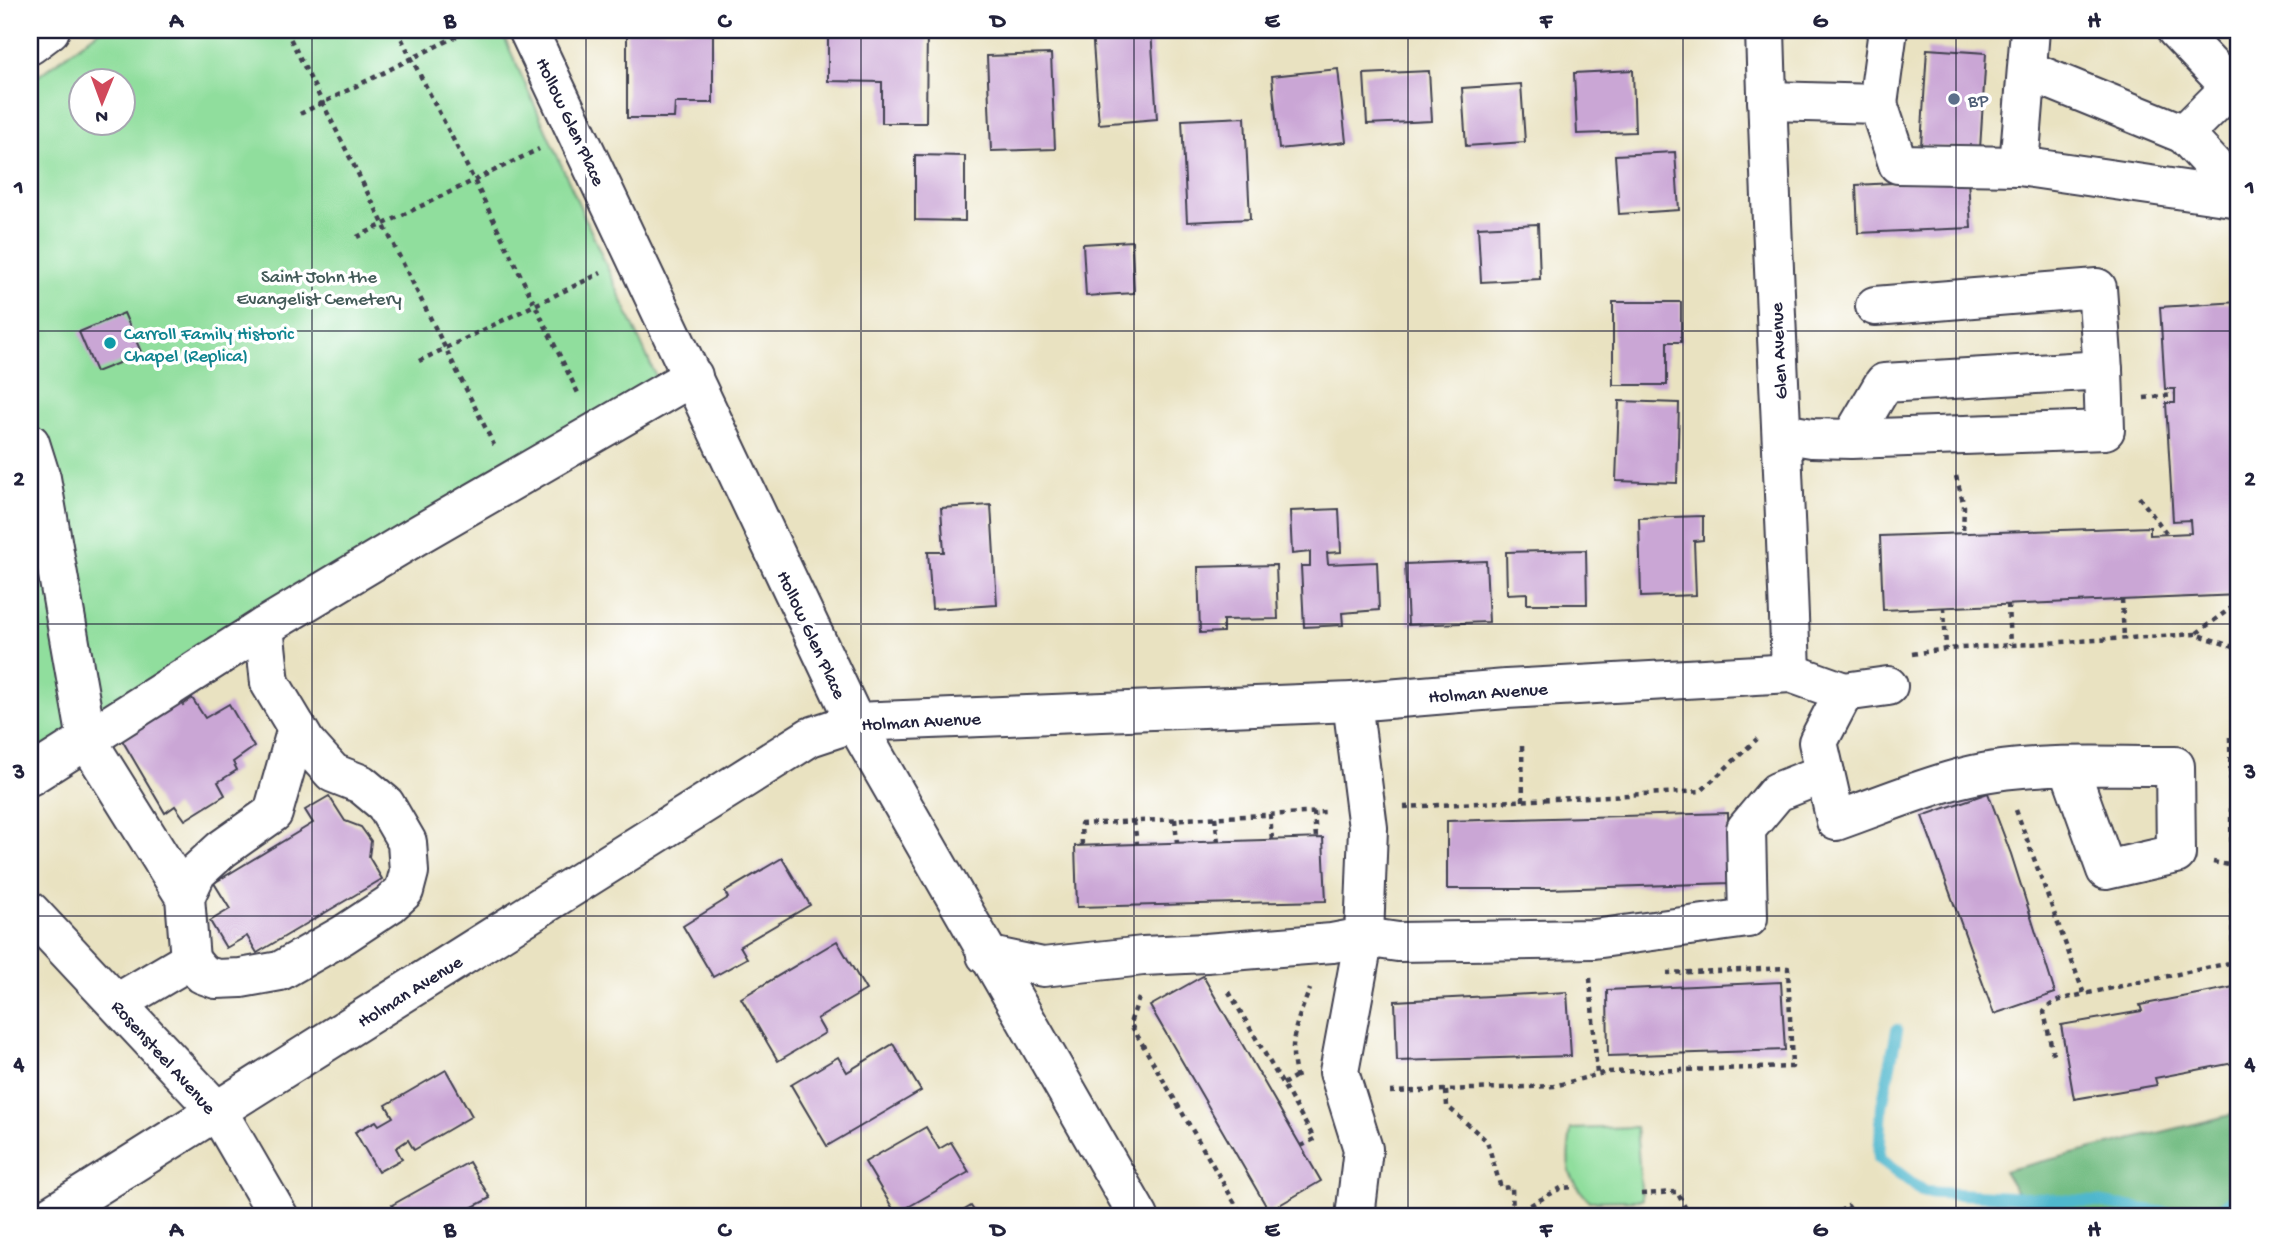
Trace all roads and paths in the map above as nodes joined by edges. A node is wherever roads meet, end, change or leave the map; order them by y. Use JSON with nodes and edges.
{"nodes":[{"id":1,"x":50,"y":30,"type":"edge"},
{"id":2,"x":286,"y":30,"type":"edge"},
{"id":3,"x":397,"y":30,"type":"edge"},
{"id":4,"x":469,"y":30,"type":"edge"},
{"id":5,"x":528,"y":30,"type":"edge"},
{"id":6,"x":1765,"y":30,"type":"edge"},
{"id":7,"x":1888,"y":30,"type":"edge"},
{"id":8,"x":2030,"y":30,"type":"edge"},
{"id":9,"x":2176,"y":30,"type":"edge"},
{"id":10,"x":30,"y":45,"type":"edge"},
{"id":11,"x":411,"y":58,"type":"junction"},
{"id":12,"x":2027,"y":70,"type":"junction"},
{"id":13,"x":2235,"y":91,"type":"edge"},
{"id":14,"x":1767,"y":101,"type":"junction"},
{"id":15,"x":322,"y":103,"type":"junction"},
{"id":16,"x":1878,"y":104,"type":"junction"},
{"id":17,"x":300,"y":114,"type":"dead end"},
{"id":18,"x":577,"y":132,"type":"junction"},
{"id":19,"x":2184,"y":134,"type":"junction"},
{"id":20,"x":2019,"y":166,"type":"junction"},
{"id":21,"x":474,"y":180,"type":"junction"},
{"id":22,"x":2239,"y":195,"type":"edge"},
{"id":23,"x":384,"y":223,"type":"junction"},
{"id":24,"x":357,"y":237,"type":"dead end"},
{"id":25,"x":606,"y":271,"type":"dead end"},
{"id":26,"x":536,"y":305,"type":"junction"},
{"id":27,"x":1875,"y":306,"type":"dead end"},
{"id":28,"x":446,"y":348,"type":"junction"},
{"id":29,"x":419,"y":361,"type":"dead end"},
{"id":30,"x":2104,"y":370,"type":"junction"},
{"id":31,"x":693,"y":376,"type":"junction"},
{"id":32,"x":597,"y":432,"type":"junction"},
{"id":33,"x":1782,"y":433,"type":"junction"},
{"id":34,"x":1944,"y":436,"type":"junction"},
{"id":35,"x":1851,"y":439,"type":"junction"},
{"id":36,"x":30,"y":443,"type":"edge"},
{"id":37,"x":512,"y":481,"type":"junction"},
{"id":38,"x":2138,"y":497,"type":"dead end"},
{"id":39,"x":1962,"y":534,"type":"dead end"},
{"id":40,"x":2167,"y":534,"type":"dead end"},
{"id":41,"x":2122,"y":600,"type":"dead end"},
{"id":42,"x":2239,"y":602,"type":"edge"},
{"id":43,"x":2008,"y":604,"type":"dead end"},
{"id":44,"x":1944,"y":607,"type":"dead end"},
{"id":45,"x":264,"y":626,"type":"junction"},
{"id":46,"x":2196,"y":634,"type":"junction"},
{"id":47,"x":2124,"y":638,"type":"junction"},
{"id":48,"x":2010,"y":645,"type":"junction"},
{"id":49,"x":1946,"y":649,"type":"junction"},
{"id":50,"x":2239,"y":649,"type":"edge"},
{"id":51,"x":1895,"y":671,"type":"joint"},
{"id":52,"x":1791,"y":673,"type":"junction"},
{"id":53,"x":1843,"y":692,"type":"junction"},
{"id":54,"x":1352,"y":702,"type":"junction"},
{"id":55,"x":855,"y":722,"type":"junction"},
{"id":56,"x":297,"y":728,"type":"junction"},
{"id":57,"x":2239,"y":737,"type":"edge"},
{"id":58,"x":1757,"y":739,"type":"dead end"},
{"id":59,"x":87,"y":740,"type":"junction"},
{"id":60,"x":1522,"y":746,"type":"dead end"},
{"id":61,"x":2069,"y":767,"type":"dead end"},
{"id":62,"x":2002,"y":772,"type":"junction"},
{"id":63,"x":1825,"y":773,"type":"junction"},
{"id":64,"x":30,"y":776,"type":"edge"},
{"id":65,"x":1523,"y":801,"type":"junction"},
{"id":66,"x":1396,"y":808,"type":"dead end"},
{"id":67,"x":1326,"y":811,"type":"dead end"},
{"id":68,"x":1314,"y":812,"type":"junction"},
{"id":69,"x":1270,"y":814,"type":"junction"},
{"id":70,"x":1215,"y":817,"type":"junction"},
{"id":71,"x":1175,"y":819,"type":"junction"},
{"id":72,"x":1134,"y":821,"type":"junction"},
{"id":73,"x":1316,"y":838,"type":"dead end"},
{"id":74,"x":1272,"y":839,"type":"dead end"},
{"id":75,"x":1218,"y":842,"type":"dead end"},
{"id":76,"x":1177,"y":843,"type":"dead end"},
{"id":77,"x":1137,"y":844,"type":"dead end"},
{"id":78,"x":1082,"y":845,"type":"dead end"},
{"id":79,"x":185,"y":897,"type":"junction"},
{"id":80,"x":30,"y":911,"type":"edge"},
{"id":81,"x":1364,"y":937,"type":"junction"},
{"id":82,"x":1206,"y":953,"type":"junction"},
{"id":83,"x":986,"y":955,"type":"junction"},
{"id":84,"x":190,"y":960,"type":"junction"},
{"id":85,"x":2236,"y":962,"type":"edge"},
{"id":86,"x":1665,"y":973,"type":"dead end"},
{"id":87,"x":1595,"y":976,"type":"dead end"},
{"id":88,"x":1144,"y":988,"type":"dead end"},
{"id":89,"x":2084,"y":995,"type":"junction"},
{"id":90,"x":117,"y":1003,"type":"junction"},
{"id":91,"x":2053,"y":1054,"type":"dead end"},
{"id":92,"x":1597,"y":1075,"type":"junction"},
{"id":93,"x":1296,"y":1076,"type":"dead end"},
{"id":94,"x":1283,"y":1084,"type":"junction"},
{"id":95,"x":1446,"y":1091,"type":"junction"},
{"id":96,"x":1390,"y":1092,"type":"dead end"},
{"id":97,"x":218,"y":1112,"type":"junction"},
{"id":98,"x":1326,"y":1132,"type":"dead end"},
{"id":99,"x":1315,"y":1139,"type":"junction"},
{"id":100,"x":1301,"y":1146,"type":"dead end"},
{"id":101,"x":1576,"y":1186,"type":"dead end"},
{"id":102,"x":1641,"y":1194,"type":"dead end"},
{"id":103,"x":1686,"y":1209,"type":"junction"},
{"id":104,"x":1511,"y":1216,"type":"edge"},
{"id":105,"x":48,"y":1217,"type":"edge"},
{"id":106,"x":279,"y":1217,"type":"edge"},
{"id":107,"x":1139,"y":1217,"type":"edge"},
{"id":108,"x":1243,"y":1217,"type":"edge"},
{"id":109,"x":1355,"y":1217,"type":"edge"},
{"id":110,"x":1672,"y":1217,"type":"edge"},
{"id":111,"x":1691,"y":1217,"type":"edge"},
{"id":112,"x":1831,"y":1217,"type":"edge"},
{"id":113,"x":1855,"y":1217,"type":"edge"}],
"edges":[{"from":1,"to":10,"type":"street"},
{"from":2,"to":15,"type":"path"},
{"from":3,"to":11,"type":"path"},
{"from":4,"to":11,"type":"path"},
{"from":5,"to":18,"type":"street","name":"Hollow Glen Place"},
{"from":6,"to":14,"type":"street","name":"Glen Avenue"},
{"from":7,"to":16,"type":"street"},
{"from":8,"to":12,"type":"street"},
{"from":9,"to":13,"type":"street"},
{"from":11,"to":15,"type":"path"},
{"from":11,"to":21,"type":"path"},
{"from":12,"to":19,"type":"street"},
{"from":12,"to":20,"type":"street"},
{"from":13,"to":19,"type":"street"},
{"from":14,"to":16,"type":"street"},
{"from":14,"to":33,"type":"street","name":"Glen Avenue"},
{"from":15,"to":17,"type":"path"},
{"from":15,"to":23,"type":"path"},
{"from":16,"to":20,"type":"street"},
{"from":18,"to":21,"type":"path"},
{"from":18,"to":31,"type":"street","name":"Hollow Glen Place"},
{"from":19,"to":22,"type":"street"},
{"from":20,"to":22,"type":"street"},
{"from":21,"to":23,"type":"path"},
{"from":21,"to":26,"type":"path"},
{"from":23,"to":24,"type":"path"},
{"from":23,"to":28,"type":"path"},
{"from":25,"to":26,"type":"path"},
{"from":26,"to":28,"type":"path"},
{"from":26,"to":32,"type":"path"},
{"from":27,"to":30,"type":"street"},
{"from":28,"to":29,"type":"path"},
{"from":28,"to":37,"type":"path"},
{"from":30,"to":34,"type":"street"},
{"from":30,"to":35,"type":"street"},
{"from":31,"to":32,"type":"street"},
{"from":31,"to":55,"type":"street","name":"Hollow Glen Place"},
{"from":32,"to":37,"type":"street"},
{"from":33,"to":35,"type":"street"},
{"from":33,"to":52,"type":"street","name":"Glen Avenue"},
{"from":34,"to":35,"type":"street"},
{"from":34,"to":39,"type":"path"},
{"from":36,"to":59,"type":"street"},
{"from":37,"to":45,"type":"street"},
{"from":38,"to":40,"type":"path"},
{"from":41,"to":47,"type":"path"},
{"from":42,"to":46,"type":"path"},
{"from":43,"to":48,"type":"path"},
{"from":44,"to":49,"type":"path"},
{"from":45,"to":56,"type":"street"},
{"from":45,"to":59,"type":"street"},
{"from":46,"to":47,"type":"path"},
{"from":46,"to":50,"type":"path"},
{"from":47,"to":48,"type":"path"},
{"from":48,"to":49,"type":"path"},
{"from":49,"to":51,"type":"path"},
{"from":51,"to":53,"type":"street","name":"Holman Avenue"},
{"from":52,"to":53,"type":"street","name":"Holman Avenue"},
{"from":52,"to":54,"type":"street","name":"Holman Avenue"},
{"from":53,"to":63,"type":"street"},
{"from":54,"to":55,"type":"street","name":"Holman Avenue"},
{"from":54,"to":81,"type":"street"},
{"from":55,"to":83,"type":"street","name":"Hollow Glen Place"},
{"from":55,"to":97,"type":"street","name":"Holman Avenue"},
{"from":56,"to":79,"type":"street"},
{"from":56,"to":84,"type":"street"},
{"from":57,"to":85,"type":"path"},
{"from":58,"to":65,"type":"path"},
{"from":59,"to":64,"type":"street"},
{"from":59,"to":79,"type":"street"},
{"from":60,"to":65,"type":"path"},
{"from":61,"to":62,"type":"street"},
{"from":62,"to":63,"type":"street"},
{"from":62,"to":89,"type":"path"},
{"from":63,"to":81,"type":"street"},
{"from":65,"to":66,"type":"path"},
{"from":67,"to":68,"type":"path"},
{"from":68,"to":69,"type":"path"},
{"from":68,"to":73,"type":"path"},
{"from":69,"to":70,"type":"path"},
{"from":69,"to":74,"type":"path"},
{"from":70,"to":71,"type":"path"},
{"from":70,"to":75,"type":"path"},
{"from":71,"to":72,"type":"path"},
{"from":71,"to":76,"type":"path"},
{"from":72,"to":77,"type":"path"},
{"from":72,"to":78,"type":"path"},
{"from":79,"to":84,"type":"street"},
{"from":80,"to":90,"type":"street","name":"Rosensteel Avenue"},
{"from":81,"to":82,"type":"street"},
{"from":81,"to":109,"type":"street"},
{"from":82,"to":83,"type":"street"},
{"from":82,"to":94,"type":"path"},
{"from":83,"to":107,"type":"street","name":"Hollow Glen Place"},
{"from":84,"to":90,"type":"street"},
{"from":85,"to":89,"type":"path"},
{"from":86,"to":92,"type":"path"},
{"from":87,"to":92,"type":"path"},
{"from":88,"to":108,"type":"path"},
{"from":89,"to":91,"type":"path"},
{"from":90,"to":97,"type":"street","name":"Rosensteel Avenue"},
{"from":92,"to":95,"type":"path"},
{"from":93,"to":94,"type":"path"},
{"from":94,"to":99,"type":"path"},
{"from":95,"to":96,"type":"path"},
{"from":95,"to":104,"type":"path"},
{"from":97,"to":105,"type":"street","name":"Holman Avenue"},
{"from":97,"to":106,"type":"street","name":"Rosensteel Avenue"},
{"from":98,"to":99,"type":"path"},
{"from":99,"to":100,"type":"path"},
{"from":101,"to":104,"type":"path"},
{"from":102,"to":103,"type":"path"},
{"from":103,"to":110,"type":"path"},
{"from":103,"to":111,"type":"path"},
{"from":112,"to":113,"type":"path"}]}
